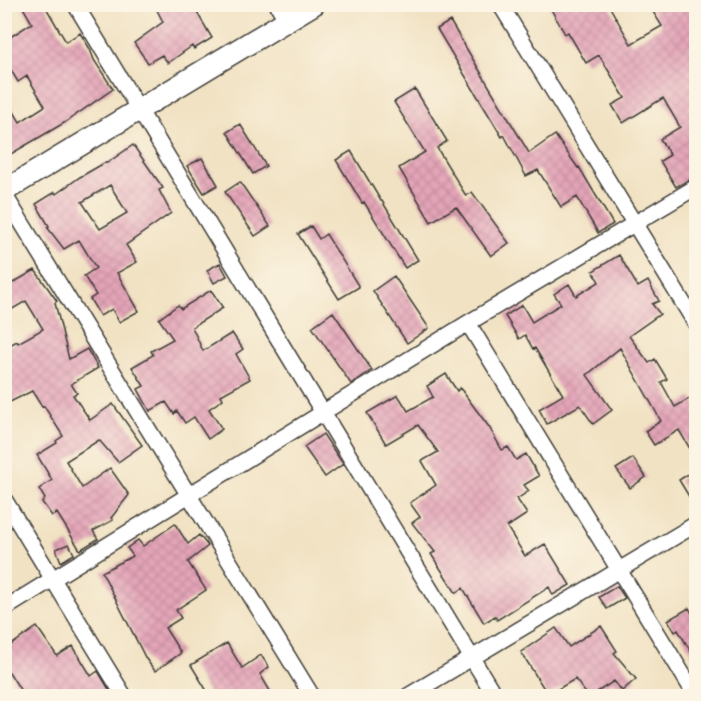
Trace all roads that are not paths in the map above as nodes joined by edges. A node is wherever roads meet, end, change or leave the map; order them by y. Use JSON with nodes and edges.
{"nodes":[{"id":1,"x":75,"y":4,"type":"edge"},
{"id":2,"x":314,"y":4,"type":"edge"},
{"id":3,"x":500,"y":4,"type":"edge"},
{"id":4,"x":282,"y":13,"type":"edge"},
{"id":5,"x":139,"y":110,"type":"junction"},
{"id":6,"x":696,"y":187,"type":"edge"},
{"id":7,"x":4,"y":192,"type":"edge"},
{"id":8,"x":634,"y":225,"type":"junction"},
{"id":9,"x":468,"y":323,"type":"junction"},
{"id":10,"x":696,"y":324,"type":"edge"},
{"id":11,"x":323,"y":413,"type":"junction"},
{"id":12,"x":189,"y":494,"type":"junction"},
{"id":13,"x":4,"y":499,"type":"edge"},
{"id":14,"x":696,"y":524,"type":"edge"},
{"id":15,"x":619,"y":571,"type":"junction"},
{"id":16,"x":53,"y":579,"type":"junction"},
{"id":17,"x":4,"y":609,"type":"edge"},
{"id":18,"x":472,"y":658,"type":"junction"},
{"id":19,"x":124,"y":696,"type":"edge"},
{"id":20,"x":312,"y":696,"type":"edge"},
{"id":21,"x":408,"y":696,"type":"edge"},
{"id":22,"x":495,"y":696,"type":"edge"},
{"id":23,"x":696,"y":696,"type":"edge"}],
"edges":[{"from":1,"to":5,"type":"street"},
{"from":2,"to":4,"type":"street"},
{"from":3,"to":8,"type":"street"},
{"from":4,"to":5,"type":"street"},
{"from":5,"to":7,"type":"street"},
{"from":5,"to":11,"type":"street"},
{"from":6,"to":8,"type":"street"},
{"from":7,"to":12,"type":"street"},
{"from":8,"to":9,"type":"street"},
{"from":8,"to":10,"type":"street"},
{"from":9,"to":11,"type":"street"},
{"from":9,"to":15,"type":"street"},
{"from":11,"to":12,"type":"street"},
{"from":11,"to":18,"type":"street"},
{"from":12,"to":16,"type":"street"},
{"from":12,"to":20,"type":"street"},
{"from":13,"to":16,"type":"street"},
{"from":14,"to":15,"type":"street"},
{"from":15,"to":18,"type":"street"},
{"from":15,"to":23,"type":"street"},
{"from":16,"to":17,"type":"street"},
{"from":16,"to":19,"type":"street"},
{"from":18,"to":21,"type":"street"},
{"from":18,"to":22,"type":"street"}]}
